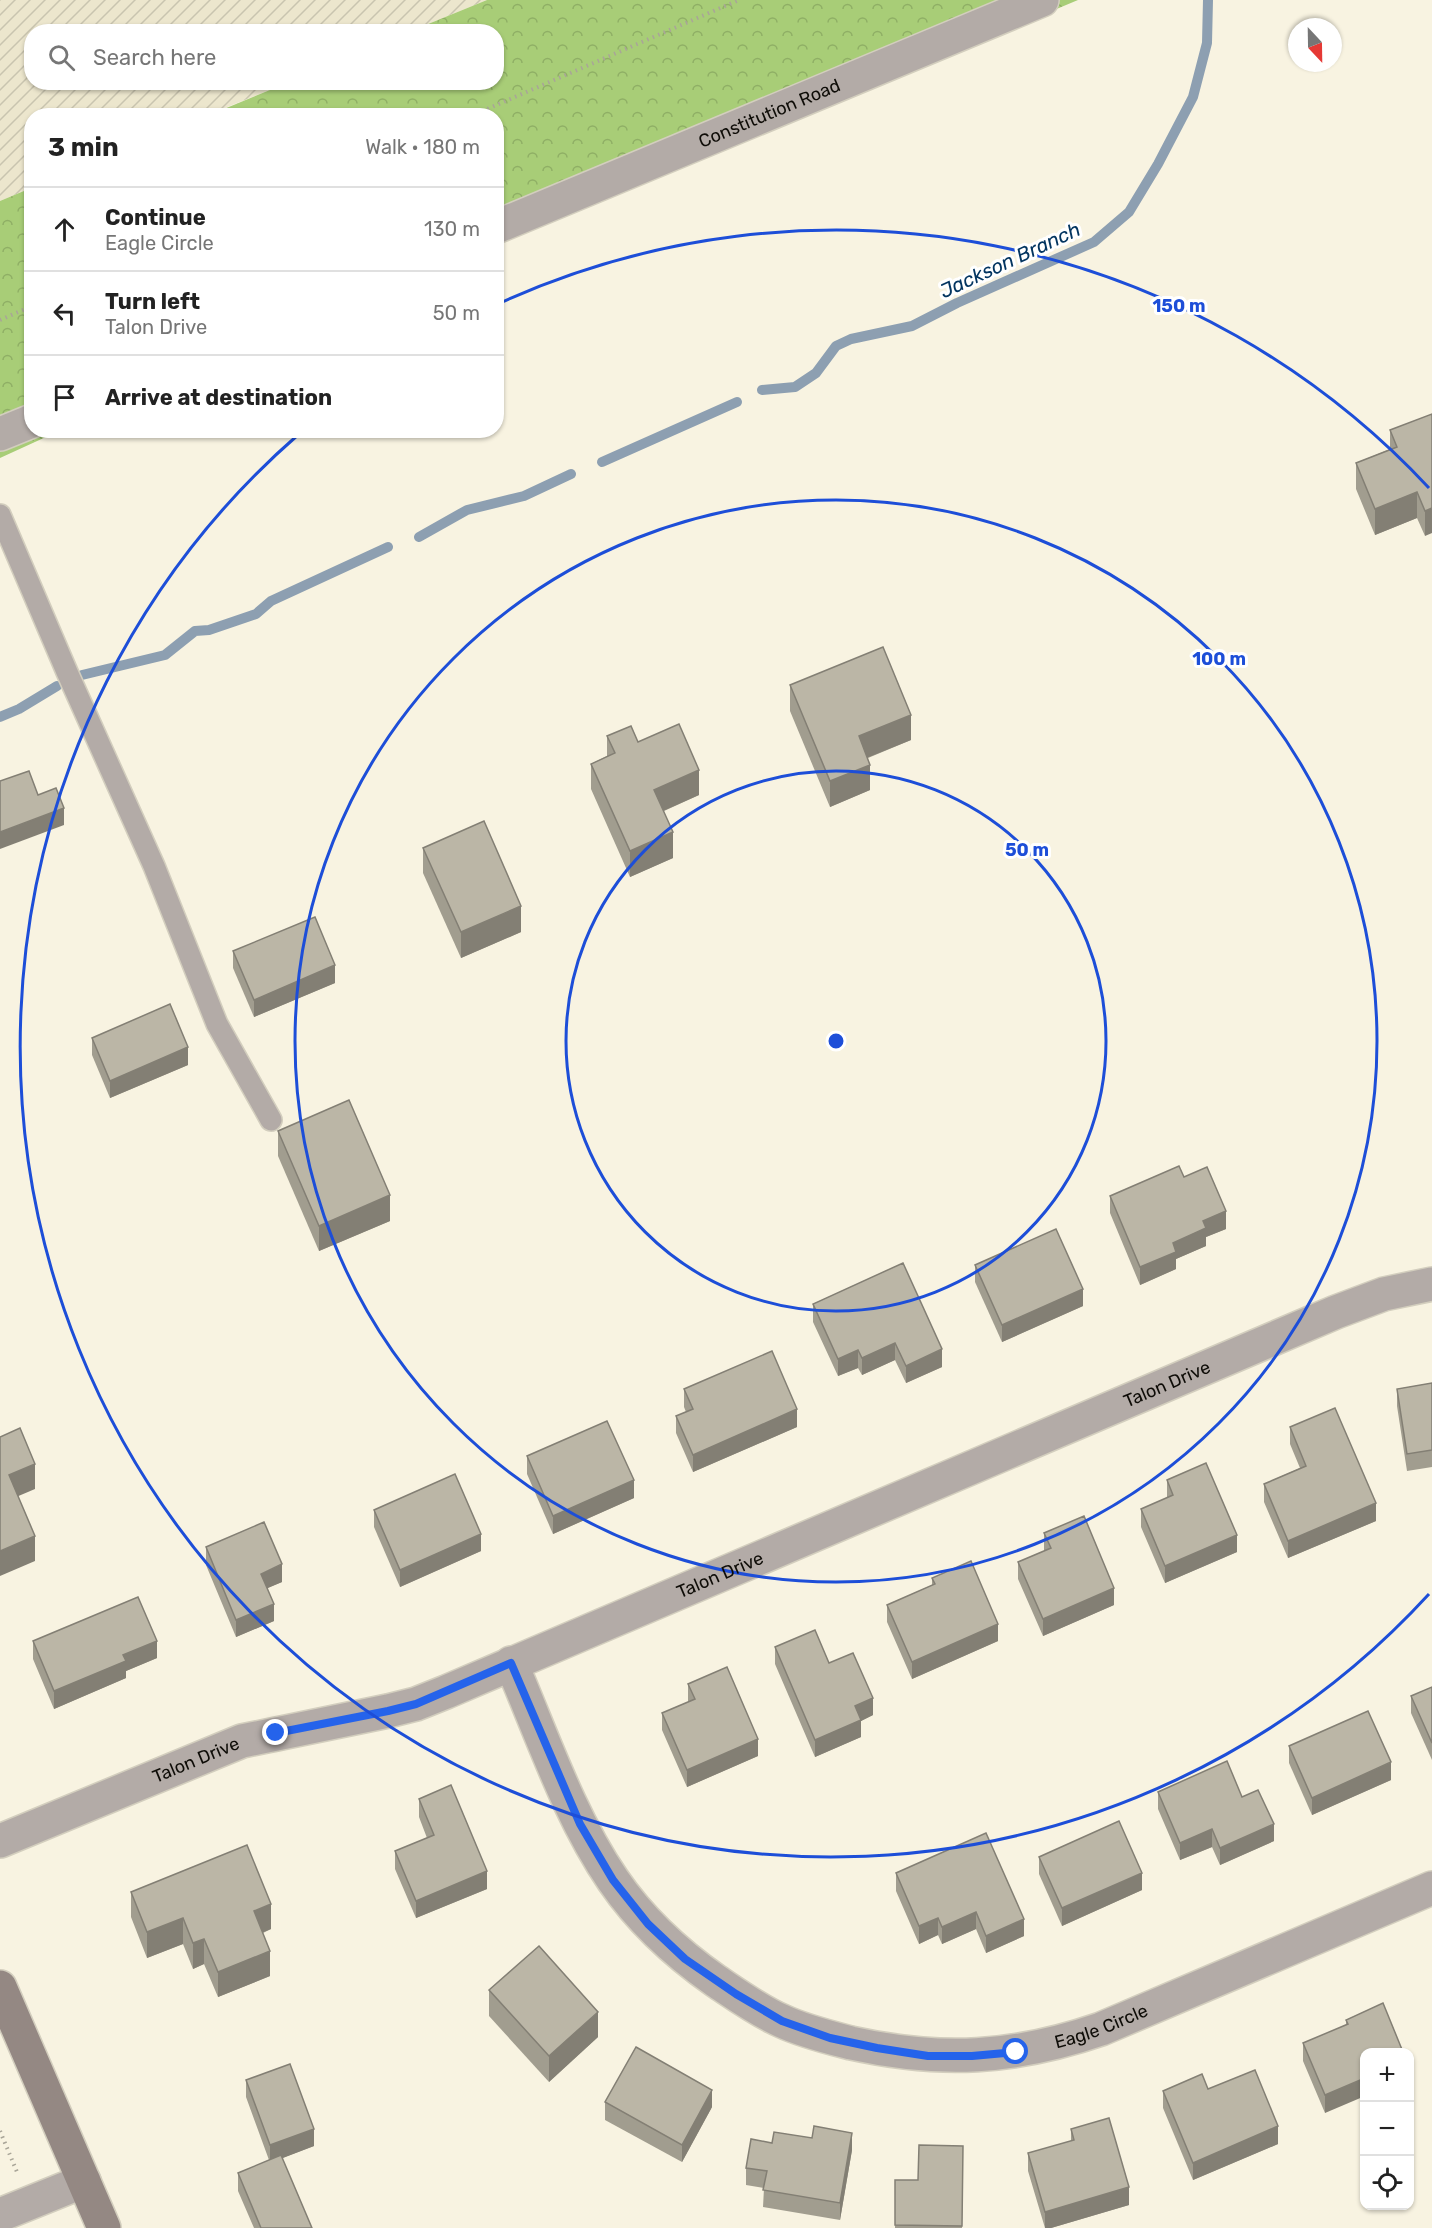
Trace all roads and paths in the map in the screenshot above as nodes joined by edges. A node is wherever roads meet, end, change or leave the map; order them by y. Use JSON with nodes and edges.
{"nodes":[{"id":1,"x":740,"y":0,"type":"edge"},
{"id":2,"x":1042,"y":0,"type":"edge"},
{"id":3,"x":490,"y":108,"type":"edge"},
{"id":4,"x":504,"y":224,"type":"edge"},
{"id":5,"x":24,"y":310,"type":"edge"},
{"id":6,"x":0,"y":320,"type":"edge"},
{"id":7,"x":24,"y":424,"type":"edge"},
{"id":8,"x":0,"y":434,"type":"edge"},
{"id":9,"x":0,"y":515,"type":"edge"},
{"id":10,"x":271,"y":1120,"type":"dead end"},
{"id":11,"x":1432,"y":1284,"type":"edge"},
{"id":12,"x":511,"y":1663,"type":"junction"},
{"id":13,"x":0,"y":1841,"type":"edge"},
{"id":14,"x":1432,"y":1888,"type":"edge"},
{"id":15,"x":0,"y":1986,"type":"edge"},
{"id":16,"x":84,"y":2181,"type":"junction"},
{"id":17,"x":0,"y":2215,"type":"edge"},
{"id":18,"x":104,"y":2228,"type":"edge"}],
"edges":[{"from":1,"to":3,"type":"path"},
{"from":2,"to":4,"type":"street","name":"Constitution Road"},
{"from":5,"to":6,"type":"path"},
{"from":7,"to":8,"type":"street"},
{"from":9,"to":10,"type":"lane"},
{"from":11,"to":12,"type":"street","name":"Talon Drive"},
{"from":12,"to":13,"type":"street","name":"Talon Drive"},
{"from":12,"to":14,"type":"street","name":"Eagle Circle"},
{"from":15,"to":16,"type":"street"},
{"from":16,"to":17,"type":"street"},
{"from":16,"to":18,"type":"street"}]}
